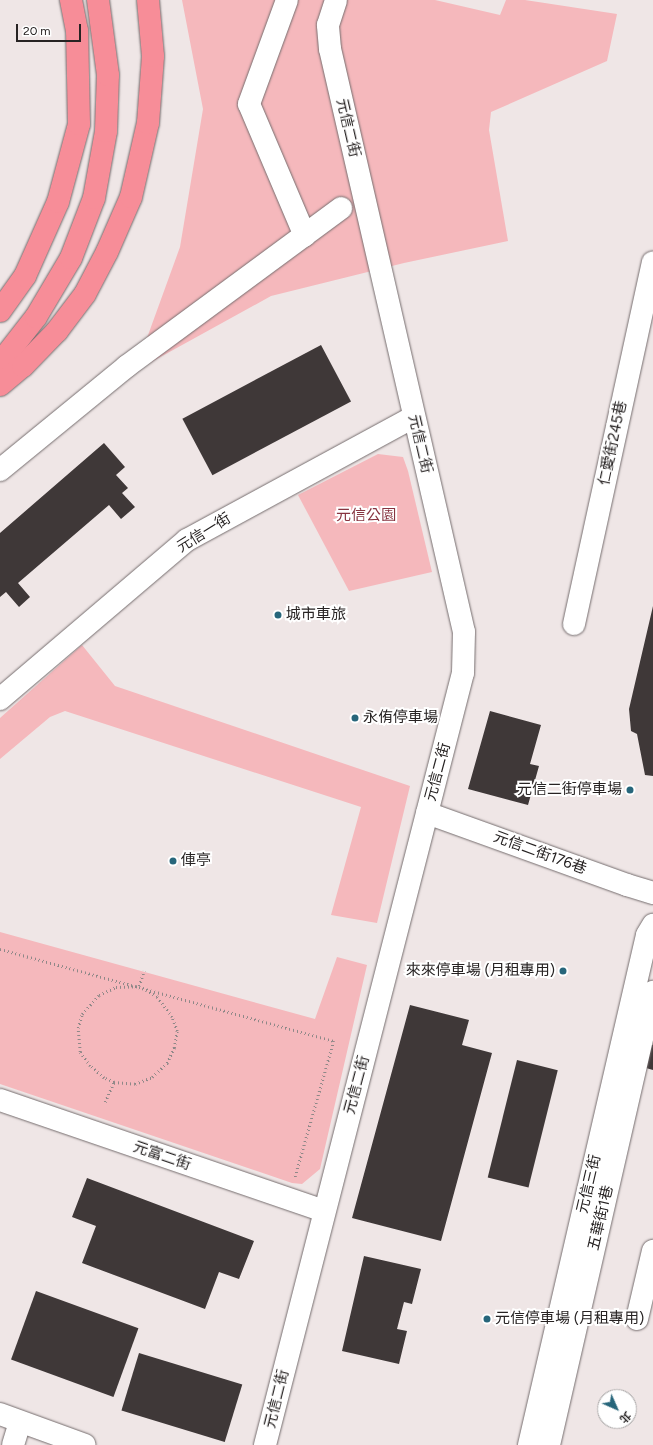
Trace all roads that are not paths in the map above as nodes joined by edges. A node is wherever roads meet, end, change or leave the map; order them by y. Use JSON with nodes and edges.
{"nodes":[{"id":1,"x":71,"y":0,"type":"edge"},
{"id":2,"x":98,"y":0,"type":"edge"},
{"id":3,"x":148,"y":0,"type":"edge"},
{"id":4,"x":287,"y":0,"type":"edge"},
{"id":5,"x":336,"y":0,"type":"edge"},
{"id":6,"x":341,"y":208,"type":"dead end"},
{"id":7,"x":305,"y":236,"type":"junction"},
{"id":8,"x":653,"y":263,"type":"edge"},
{"id":9,"x":0,"y":310,"type":"edge"},
{"id":10,"x":0,"y":363,"type":"edge"},
{"id":11,"x":0,"y":385,"type":"edge"},
{"id":12,"x":414,"y":417,"type":"junction"},
{"id":13,"x":0,"y":470,"type":"edge"},
{"id":14,"x":574,"y":624,"type":"dead end"},
{"id":15,"x":0,"y":699,"type":"edge"},
{"id":16,"x":427,"y":813,"type":"junction"},
{"id":17,"x":653,"y":893,"type":"edge"},
{"id":18,"x":651,"y":933,"type":"edge"},
{"id":19,"x":653,"y":992,"type":"edge"},
{"id":20,"x":0,"y":1100,"type":"edge"},
{"id":21,"x":324,"y":1211,"type":"junction"},
{"id":22,"x":653,"y":1251,"type":"edge"},
{"id":23,"x":637,"y":1319,"type":"dead end"},
{"id":24,"x":0,"y":1414,"type":"edge"},
{"id":25,"x":20,"y":1422,"type":"junction"},
{"id":26,"x":13,"y":1445,"type":"edge"},
{"id":27,"x":85,"y":1445,"type":"edge"},
{"id":28,"x":265,"y":1445,"type":"edge"},
{"id":29,"x":529,"y":1445,"type":"edge"},
{"id":30,"x":549,"y":1445,"type":"edge"}],
"edges":[{"from":1,"to":9,"type":"highway"},
{"from":2,"to":10,"type":"highway"},
{"from":3,"to":11,"type":"highway"},
{"from":4,"to":7,"type":"street"},
{"from":5,"to":12,"type":"street","name":"元信二街"},
{"from":6,"to":7,"type":"street"},
{"from":7,"to":13,"type":"street"},
{"from":8,"to":14,"type":"street","name":"仁愛街245巷"},
{"from":12,"to":15,"type":"street","name":"元信一街"},
{"from":12,"to":16,"type":"street","name":"元信二街"},
{"from":16,"to":17,"type":"street","name":"元信二街176巷"},
{"from":16,"to":21,"type":"street","name":"元信二街"},
{"from":18,"to":29,"type":"street","name":"元信三街"},
{"from":19,"to":30,"type":"street","name":"五華街1巷"},
{"from":20,"to":21,"type":"street","name":"元富二街"},
{"from":21,"to":28,"type":"street","name":"元信二街"},
{"from":22,"to":23,"type":"street"},
{"from":24,"to":25,"type":"street"},
{"from":25,"to":26,"type":"street"},
{"from":25,"to":27,"type":"street"}]}
